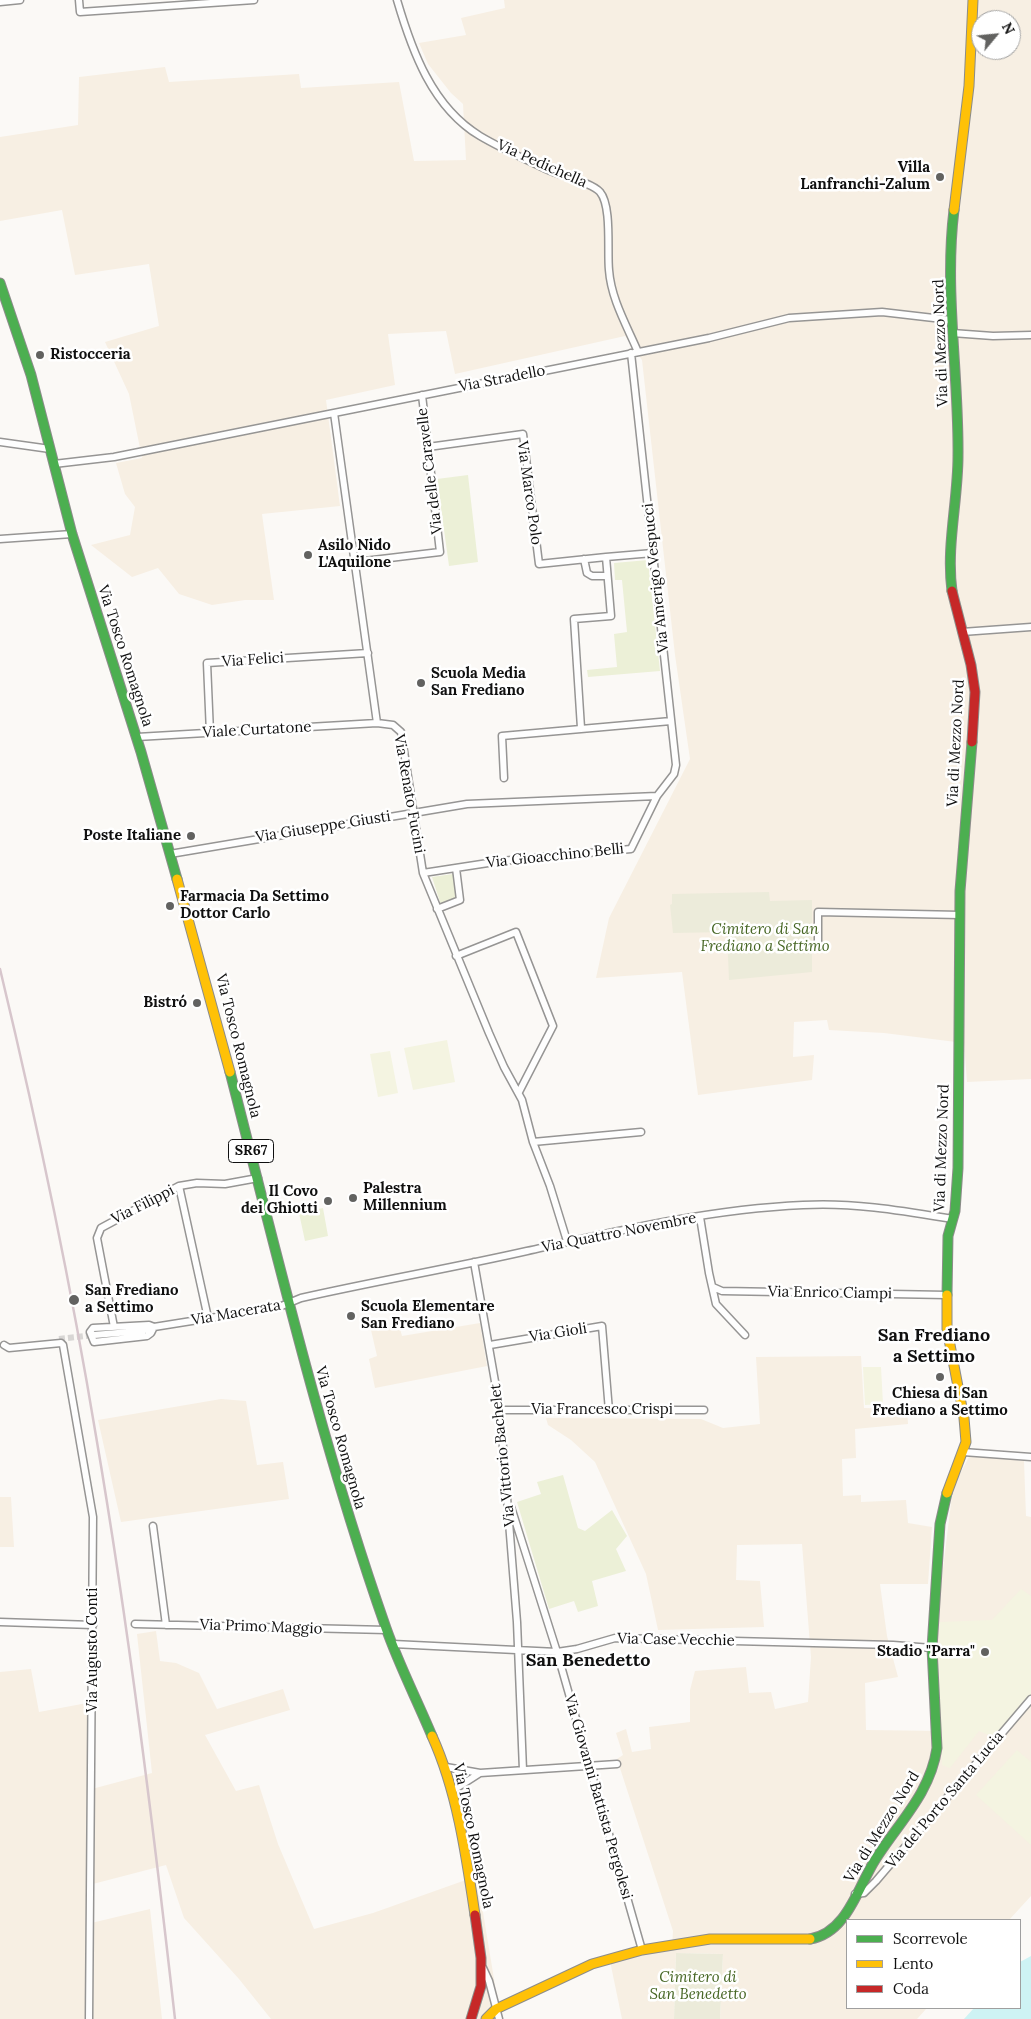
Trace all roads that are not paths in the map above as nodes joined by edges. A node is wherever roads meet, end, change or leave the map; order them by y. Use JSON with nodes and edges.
{"nodes":[{"id":1,"x":20,"y":0,"type":"edge"},
{"id":2,"x":80,"y":0,"type":"edge"},
{"id":3,"x":254,"y":0,"type":"edge"},
{"id":4,"x":397,"y":0,"type":"edge"},
{"id":5,"x":973,"y":0,"type":"edge"},
{"id":6,"x":0,"y":2,"type":"edge"},
{"id":7,"x":0,"y":283,"type":"edge"},
{"id":8,"x":951,"y":320,"type":"junction"},
{"id":9,"x":952,"y":333,"type":"junction"},
{"id":10,"x":1031,"y":336,"type":"edge"},
{"id":11,"x":635,"y":353,"type":"junction"},
{"id":12,"x":422,"y":395,"type":"junction"},
{"id":13,"x":334,"y":413,"type":"junction"},
{"id":14,"x":0,"y":442,"type":"edge"},
{"id":15,"x":428,"y":447,"type":"junction"},
{"id":16,"x":50,"y":449,"type":"junction"},
{"id":17,"x":54,"y":464,"type":"junction"},
{"id":18,"x":72,"y":534,"type":"junction"},
{"id":19,"x":0,"y":539,"type":"edge"},
{"id":20,"x":653,"y":553,"type":"junction"},
{"id":21,"x":606,"y":557,"type":"junction"},
{"id":22,"x":584,"y":559,"type":"junction"},
{"id":23,"x":356,"y":562,"type":"junction"},
{"id":24,"x":607,"y":576,"type":"junction"},
{"id":25,"x":1031,"y":627,"type":"edge"},
{"id":26,"x":962,"y":632,"type":"junction"},
{"id":27,"x":368,"y":653,"type":"junction"},
{"id":28,"x":671,"y":721,"type":"junction"},
{"id":29,"x":377,"y":723,"type":"junction"},
{"id":30,"x":581,"y":728,"type":"junction"},
{"id":31,"x":210,"y":733,"type":"junction"},
{"id":32,"x":137,"y":737,"type":"junction"},
{"id":33,"x":504,"y":778,"type":"dead end"},
{"id":34,"x":657,"y":796,"type":"junction"},
{"id":35,"x":414,"y":812,"type":"junction"},
{"id":36,"x":170,"y":854,"type":"junction"},
{"id":37,"x":456,"y":868,"type":"junction"},
{"id":38,"x":423,"y":873,"type":"junction"},
{"id":39,"x":437,"y":909,"type":"junction"},
{"id":40,"x":960,"y":915,"type":"junction"},
{"id":41,"x":818,"y":948,"type":"dead end"},
{"id":42,"x":456,"y":956,"type":"junction"},
{"id":43,"x":519,"y":1092,"type":"junction"},
{"id":44,"x":642,"y":1132,"type":"dead end"},
{"id":45,"x":532,"y":1142,"type":"junction"},
{"id":46,"x":258,"y":1178,"type":"junction"},
{"id":47,"x":179,"y":1186,"type":"junction"},
{"id":48,"x":700,"y":1217,"type":"junction"},
{"id":49,"x":953,"y":1219,"type":"junction"},
{"id":50,"x":567,"y":1241,"type":"junction"},
{"id":51,"x":474,"y":1262,"type":"junction"},
{"id":52,"x":713,"y":1287,"type":"junction"},
{"id":53,"x":947,"y":1295,"type":"junction"},
{"id":54,"x":290,"y":1304,"type":"junction"},
{"id":55,"x":208,"y":1318,"type":"junction"},
{"id":56,"x":114,"y":1327,"type":"junction"},
{"id":57,"x":154,"y":1327,"type":"junction"},
{"id":58,"x":94,"y":1335,"type":"tunnel mouth"},
{"id":59,"x":745,"y":1335,"type":"dead end"},
{"id":60,"x":2,"y":1345,"type":"edge"},
{"id":61,"x":490,"y":1345,"type":"junction"},
{"id":62,"x":500,"y":1410,"type":"junction"},
{"id":63,"x":704,"y":1410,"type":"dead end"},
{"id":64,"x":609,"y":1411,"type":"junction"},
{"id":65,"x":964,"y":1452,"type":"junction"},
{"id":66,"x":1031,"y":1457,"type":"edge"},
{"id":67,"x":508,"y":1501,"type":"junction"},
{"id":68,"x":153,"y":1526,"type":"dead end"},
{"id":69,"x":0,"y":1622,"type":"edge"},
{"id":70,"x":135,"y":1624,"type":"dead end"},
{"id":71,"x":93,"y":1625,"type":"junction"},
{"id":72,"x":166,"y":1625,"type":"junction"},
{"id":73,"x":387,"y":1630,"type":"junction"},
{"id":74,"x":393,"y":1644,"type":"junction"},
{"id":75,"x":932,"y":1648,"type":"junction"},
{"id":76,"x":518,"y":1649,"type":"junction"},
{"id":77,"x":557,"y":1652,"type":"junction"},
{"id":78,"x":1031,"y":1699,"type":"edge"},
{"id":79,"x":617,"y":1764,"type":"dead end"},
{"id":80,"x":590,"y":1766,"type":"junction"},
{"id":81,"x":446,"y":1767,"type":"junction"},
{"id":82,"x":523,"y":1770,"type":"junction"},
{"id":83,"x":480,"y":1773,"type":"junction"},
{"id":84,"x":452,"y":1791,"type":"junction"},
{"id":85,"x":855,"y":1894,"type":"junction"},
{"id":86,"x":642,"y":1950,"type":"junction"},
{"id":87,"x":482,"y":1967,"type":"junction"},
{"id":88,"x":496,"y":2009,"type":"junction"},
{"id":89,"x":89,"y":2019,"type":"edge"},
{"id":90,"x":471,"y":2019,"type":"edge"},
{"id":91,"x":486,"y":2019,"type":"edge"},
{"id":92,"x":499,"y":2019,"type":"edge"}],
"edges":[{"from":1,"to":6,"type":"street"},
{"from":2,"to":3,"type":"street"},
{"from":4,"to":11,"type":"street","name":"Via Pedichella"},
{"from":5,"to":8,"type":"street","name":"Via di Mezzo Nord"},
{"from":7,"to":16,"type":"street","name":"Via Tosco Romagnola","number":"SR67"},
{"from":8,"to":9,"type":"street","name":"Via di Mezzo Nord"},
{"from":8,"to":11,"type":"street","name":"Via Stradello"},
{"from":9,"to":10,"type":"street"},
{"from":9,"to":26,"type":"street","name":"Via di Mezzo Nord"},
{"from":11,"to":12,"type":"street","name":"Via Stradello"},
{"from":11,"to":20,"type":"street","name":"Via Amerigo Vespucci"},
{"from":12,"to":13,"type":"street","name":"Via Stradello"},
{"from":12,"to":15,"type":"street","name":"Via delle Caravelle"},
{"from":13,"to":17,"type":"street","name":"Via Stradello"},
{"from":13,"to":23,"type":"street","name":"Via Renato Fucini"},
{"from":14,"to":16,"type":"street"},
{"from":15,"to":22,"type":"street","name":"Via Marco Polo"},
{"from":15,"to":23,"type":"street","name":"Via delle Caravelle"},
{"from":16,"to":17,"type":"street","name":"Via Tosco Romagnola","number":"SR67"},
{"from":17,"to":18,"type":"street","name":"Via Tosco Romagnola","number":"SR67"},
{"from":18,"to":19,"type":"street"},
{"from":18,"to":32,"type":"street","name":"Via Tosco Romagnola","number":"SR67"},
{"from":20,"to":21,"type":"street"},
{"from":20,"to":28,"type":"street","name":"Via Amerigo Vespucci"},
{"from":21,"to":22,"type":"street"},
{"from":21,"to":24,"type":"street"},
{"from":22,"to":24,"type":"street"},
{"from":23,"to":27,"type":"street","name":"Via Renato Fucini"},
{"from":24,"to":30,"type":"street"},
{"from":25,"to":26,"type":"street"},
{"from":26,"to":40,"type":"street","name":"Via di Mezzo Nord"},
{"from":27,"to":29,"type":"street","name":"Via Renato Fucini"},
{"from":27,"to":31,"type":"street","name":"Via Felici"},
{"from":28,"to":30,"type":"street"},
{"from":28,"to":34,"type":"street","name":"Via Amerigo Vespucci"},
{"from":29,"to":31,"type":"street","name":"Viale Curtatone"},
{"from":29,"to":35,"type":"street","name":"Via Renato Fucini"},
{"from":30,"to":33,"type":"street"},
{"from":31,"to":32,"type":"street","name":"Viale Curtatone"},
{"from":32,"to":36,"type":"street","name":"Via Tosco Romagnola","number":"SR67"},
{"from":34,"to":35,"type":"street","name":"Via Giuseppe Giusti"},
{"from":34,"to":37,"type":"street","name":"Via Gioacchino Belli"},
{"from":35,"to":36,"type":"street","name":"Via Giuseppe Giusti"},
{"from":35,"to":38,"type":"street","name":"Via Renato Fucini"},
{"from":36,"to":46,"type":"street","name":"Via Tosco Romagnola","number":"SR67"},
{"from":37,"to":38,"type":"street","name":"Via Gioacchino Belli"},
{"from":37,"to":39,"type":"street"},
{"from":38,"to":39,"type":"street","name":"Via Renato Fucini"},
{"from":39,"to":42,"type":"street","name":"Via Renato Fucini"},
{"from":40,"to":41,"type":"street"},
{"from":40,"to":49,"type":"street","name":"Via di Mezzo Nord"},
{"from":42,"to":43,"type":"street","name":"Via Renato Fucini"},
{"from":42,"to":43,"type":"street"},
{"from":43,"to":45,"type":"street","name":"Via Renato Fucini"},
{"from":44,"to":45,"type":"street"},
{"from":45,"to":50,"type":"street","name":"Via Renato Fucini"},
{"from":46,"to":47,"type":"street","name":"Via Filippi"},
{"from":46,"to":54,"type":"street","name":"Via Tosco Romagnola","number":"SR67"},
{"from":47,"to":55,"type":"street"},
{"from":47,"to":56,"type":"street","name":"Via Filippi"},
{"from":48,"to":49,"type":"street","name":"Via Quattro Novembre"},
{"from":48,"to":50,"type":"street","name":"Via Quattro Novembre"},
{"from":48,"to":52,"type":"street"},
{"from":49,"to":53,"type":"street","name":"Via di Mezzo Nord"},
{"from":50,"to":51,"type":"street","name":"Via Quattro Novembre"},
{"from":51,"to":54,"type":"street","name":"Via Quattro Novembre"},
{"from":51,"to":61,"type":"street","name":"Via Vittorio Bachelet"},
{"from":52,"to":53,"type":"street","name":"Via Enrico Ciampi"},
{"from":52,"to":59,"type":"street"},
{"from":53,"to":65,"type":"street","name":"Via di Mezzo Nord"},
{"from":54,"to":55,"type":"street","name":"Via Macerata"},
{"from":54,"to":73,"type":"street","name":"Via Tosco Romagnola","number":"SR67"},
{"from":55,"to":57,"type":"street","name":"Via Macerata"},
{"from":56,"to":57,"type":"street"},
{"from":56,"to":57,"type":"street"},
{"from":57,"to":58,"type":"street","name":"Via Macerata"},
{"from":60,"to":71,"type":"street","name":"Via Augusto Conti"},
{"from":61,"to":62,"type":"street","name":"Via Vittorio Bachelet"},
{"from":61,"to":64,"type":"street","name":"Via Gioli"},
{"from":62,"to":64,"type":"street","name":"Via Francesco Crispi"},
{"from":62,"to":67,"type":"street","name":"Via Vittorio Bachelet"},
{"from":63,"to":64,"type":"street","name":"Via Francesco Crispi"},
{"from":65,"to":66,"type":"street"},
{"from":65,"to":75,"type":"street","name":"Via di Mezzo Nord"},
{"from":67,"to":76,"type":"street","name":"Via Vittorio Bachelet"},
{"from":67,"to":77,"type":"street","name":"Via Giovanni Battista Pergolesi"},
{"from":68,"to":72,"type":"street"},
{"from":69,"to":71,"type":"street"},
{"from":70,"to":72,"type":"street","name":"Via Primo Maggio"},
{"from":71,"to":89,"type":"street","name":"Via Augusto Conti"},
{"from":72,"to":73,"type":"street","name":"Via Primo Maggio"},
{"from":73,"to":74,"type":"street","name":"Via Tosco Romagnola","number":"SR67"},
{"from":74,"to":76,"type":"street","name":"Via Case Vecchie"},
{"from":74,"to":81,"type":"street","name":"Via Tosco Romagnola","number":"SR67"},
{"from":75,"to":77,"type":"street","name":"Via Case Vecchie"},
{"from":75,"to":85,"type":"street","name":"Via di Mezzo Nord"},
{"from":76,"to":77,"type":"street","name":"Via Case Vecchie"},
{"from":76,"to":82,"type":"street","name":"Via Vittorio Bachelet"},
{"from":77,"to":80,"type":"street","name":"Via Giovanni Battista Pergolesi"},
{"from":78,"to":85,"type":"street","name":"Via del Porto Santa Lucia"},
{"from":79,"to":80,"type":"street"},
{"from":80,"to":82,"type":"street"},
{"from":80,"to":86,"type":"street","name":"Via Giovanni Battista Pergolesi"},
{"from":81,"to":83,"type":"street"},
{"from":81,"to":84,"type":"street","name":"Via Tosco Romagnola","number":"SR67"},
{"from":82,"to":83,"type":"street"},
{"from":83,"to":84,"type":"street"},
{"from":84,"to":87,"type":"street","name":"Via Tosco Romagnola","number":"SR67"},
{"from":85,"to":86,"type":"street","name":"Via di Mezzo Nord"},
{"from":86,"to":88,"type":"street","name":"Via di Mezzo Nord"},
{"from":87,"to":88,"type":"street"},
{"from":87,"to":90,"type":"street","name":"Via Tosco Romagnola","number":"SR67"},
{"from":88,"to":91,"type":"street","name":"Via di Mezzo Nord"},
{"from":88,"to":92,"type":"street"}]}
